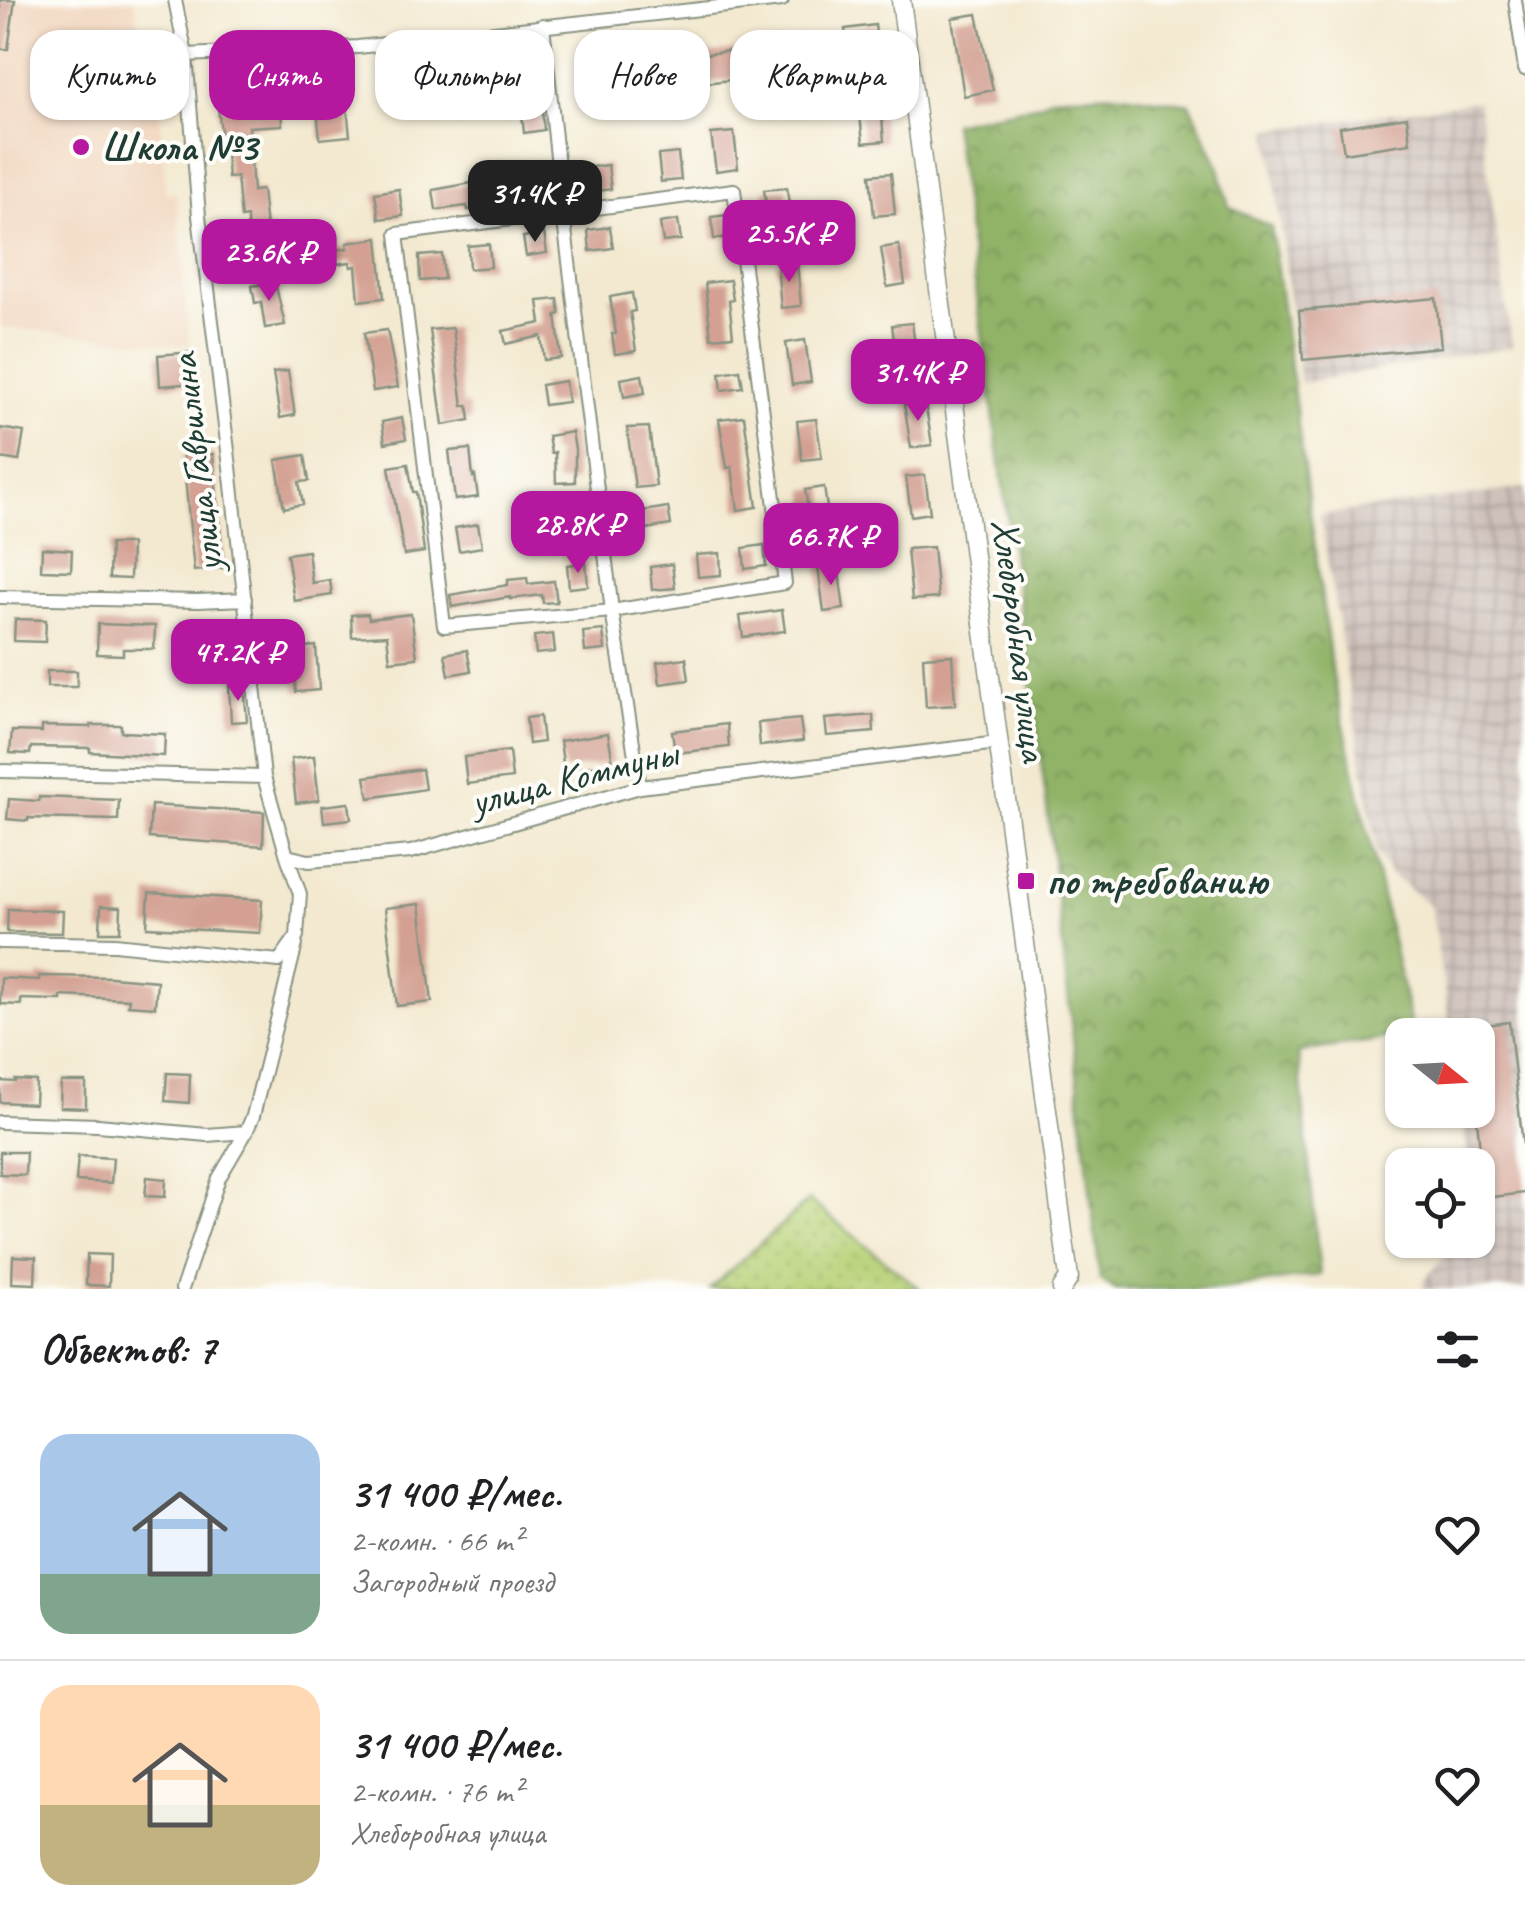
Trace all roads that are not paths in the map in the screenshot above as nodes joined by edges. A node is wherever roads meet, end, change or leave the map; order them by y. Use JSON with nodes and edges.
{"nodes":[{"id":1,"x":175,"y":0,"type":"edge"},
{"id":2,"x":782,"y":0,"type":"edge"},
{"id":3,"x":902,"y":0,"type":"edge"},
{"id":4,"x":1515,"y":0,"type":"edge"},
{"id":5,"x":542,"y":25,"type":"junction"},
{"id":6,"x":181,"y":30,"type":"edge"},
{"id":7,"x":189,"y":54,"type":"edge"},
{"id":8,"x":1525,"y":69,"type":"edge"},
{"id":9,"x":189,"y":113,"type":"edge"},
{"id":10,"x":563,"y":213,"type":"junction"},
{"id":11,"x":0,"y":598,"type":"edge"},
{"id":12,"x":244,"y":599,"type":"junction"},
{"id":13,"x":612,"y":611,"type":"junction"},
{"id":14,"x":998,"y":743,"type":"junction"},
{"id":15,"x":0,"y":770,"type":"edge"},
{"id":16,"x":264,"y":776,"type":"junction"},
{"id":17,"x":640,"y":786,"type":"junction"},
{"id":18,"x":286,"y":856,"type":"junction"},
{"id":19,"x":297,"y":936,"type":"junction"},
{"id":20,"x":0,"y":942,"type":"edge"},
{"id":21,"x":0,"y":1122,"type":"edge"},
{"id":22,"x":246,"y":1132,"type":"junction"},
{"id":23,"x":1067,"y":1285,"type":"edge"},
{"id":24,"x":182,"y":1289,"type":"edge"}],
"edges":[{"from":1,"to":6,"type":"street","name":"улица Гаврилина"},
{"from":2,"to":5,"type":"street"},
{"from":3,"to":14,"type":"main road","name":"Хлеборобная улица"},
{"from":4,"to":8,"type":"street"},
{"from":5,"to":7,"type":"street"},
{"from":5,"to":10,"type":"street"},
{"from":9,"to":12,"type":"street","name":"улица Гаврилина"},
{"from":10,"to":13,"type":"street"},
{"from":10,"to":13,"type":"street"},
{"from":10,"to":13,"type":"street"},
{"from":11,"to":12,"type":"street"},
{"from":12,"to":16,"type":"street","name":"улица Гаврилина"},
{"from":13,"to":17,"type":"street"},
{"from":14,"to":17,"type":"street","name":"улица Коммуны"},
{"from":14,"to":23,"type":"main road","name":"Хлеборобная улица"},
{"from":15,"to":16,"type":"street"},
{"from":16,"to":18,"type":"street","name":"улица Гаврилина"},
{"from":17,"to":18,"type":"street","name":"улица Коммуны"},
{"from":18,"to":19,"type":"street","name":"улица Гаврилина"},
{"from":19,"to":20,"type":"street"},
{"from":19,"to":22,"type":"street","name":"улица Гаврилина"},
{"from":21,"to":22,"type":"street"},
{"from":22,"to":24,"type":"street","name":"улица Гаврилина"}]}
